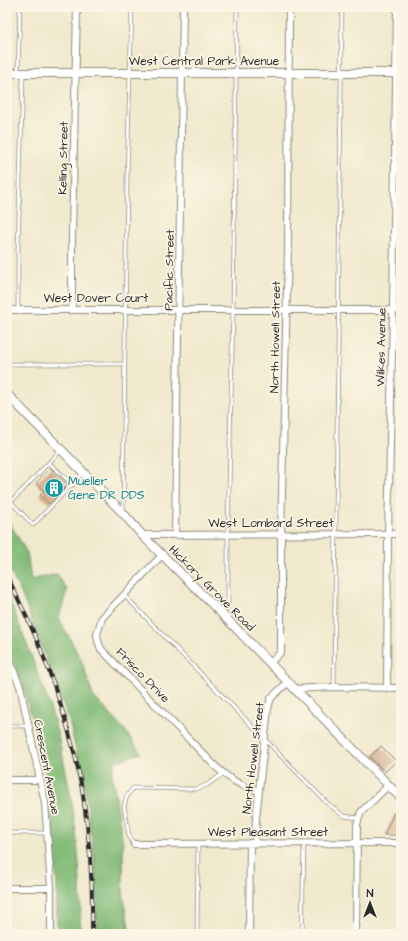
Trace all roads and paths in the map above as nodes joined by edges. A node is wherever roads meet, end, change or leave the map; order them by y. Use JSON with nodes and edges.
{"nodes":[{"id":1,"x":20,"y":7,"type":"edge"},
{"id":2,"x":77,"y":7,"type":"edge"},
{"id":3,"x":132,"y":7,"type":"edge"},
{"id":4,"x":184,"y":7,"type":"edge"},
{"id":5,"x":238,"y":7,"type":"edge"},
{"id":6,"x":290,"y":7,"type":"edge"},
{"id":7,"x":342,"y":7,"type":"edge"},
{"id":8,"x":397,"y":7,"type":"edge"},
{"id":9,"x":7,"y":73,"type":"edge"},
{"id":10,"x":21,"y":73,"type":"junction"},
{"id":11,"x":75,"y":73,"type":"junction"},
{"id":12,"x":130,"y":73,"type":"junction"},
{"id":13,"x":183,"y":73,"type":"junction"},
{"id":14,"x":236,"y":73,"type":"junction"},
{"id":15,"x":289,"y":73,"type":"junction"},
{"id":16,"x":342,"y":73,"type":"junction"},
{"id":17,"x":398,"y":74,"type":"edge"},
{"id":18,"x":72,"y":309,"type":"junction"},
{"id":19,"x":126,"y":309,"type":"junction"},
{"id":20,"x":179,"y":309,"type":"junction"},
{"id":21,"x":7,"y":310,"type":"edge"},
{"id":22,"x":18,"y":310,"type":"junction"},
{"id":23,"x":233,"y":310,"type":"junction"},
{"id":24,"x":286,"y":310,"type":"junction"},
{"id":25,"x":339,"y":310,"type":"junction"},
{"id":26,"x":392,"y":310,"type":"junction"},
{"id":27,"x":401,"y":310,"type":"edge"},
{"id":28,"x":7,"y":364,"type":"edge"},
{"id":29,"x":125,"y":364,"type":"junction"},
{"id":30,"x":7,"y":394,"type":"edge"},
{"id":31,"x":62,"y":450,"type":"junction"},
{"id":32,"x":49,"y":463,"type":"junction"},
{"id":33,"x":84,"y":473,"type":"junction"},
{"id":34,"x":73,"y":485,"type":"junction"},
{"id":35,"x":123,"y":513,"type":"junction"},
{"id":36,"x":142,"y":534,"type":"junction"},
{"id":37,"x":175,"y":534,"type":"junction"},
{"id":38,"x":228,"y":534,"type":"junction"},
{"id":39,"x":281,"y":534,"type":"junction"},
{"id":40,"x":335,"y":534,"type":"junction"},
{"id":41,"x":388,"y":534,"type":"junction"},
{"id":42,"x":401,"y":534,"type":"edge"},
{"id":43,"x":162,"y":556,"type":"junction"},
{"id":44,"x":123,"y":594,"type":"junction"},
{"id":45,"x":220,"y":612,"type":"junction"},
{"id":46,"x":7,"y":656,"type":"edge"},
{"id":47,"x":270,"y":663,"type":"junction"},
{"id":48,"x":10,"y":671,"type":"edge"},
{"id":49,"x":288,"y":682,"type":"junction"},
{"id":50,"x":334,"y":687,"type":"junction"},
{"id":51,"x":387,"y":688,"type":"junction"},
{"id":52,"x":401,"y":688,"type":"edge"},
{"id":53,"x":295,"y":689,"type":"junction"},
{"id":54,"x":7,"y":726,"type":"edge"},
{"id":55,"x":28,"y":726,"type":"junction"},
{"id":56,"x":264,"y":739,"type":"junction"},
{"id":57,"x":401,"y":745,"type":"edge"},
{"id":58,"x":224,"y":774,"type":"junction"},
{"id":59,"x":7,"y":780,"type":"edge"},
{"id":60,"x":40,"y":780,"type":"junction"},
{"id":61,"x":388,"y":785,"type":"junction"},
{"id":62,"x":259,"y":791,"type":"junction"},
{"id":63,"x":400,"y":797,"type":"edge"},
{"id":64,"x":358,"y":818,"type":"junction"},
{"id":65,"x":7,"y":833,"type":"edge"},
{"id":66,"x":48,"y":833,"type":"junction"},
{"id":67,"x":252,"y":843,"type":"junction"},
{"id":68,"x":304,"y":843,"type":"junction"},
{"id":69,"x":401,"y":843,"type":"edge"},
{"id":70,"x":134,"y":844,"type":"joint"},
{"id":71,"x":198,"y":844,"type":"junction"},
{"id":72,"x":356,"y":844,"type":"junction"},
{"id":73,"x":7,"y":888,"type":"edge"},
{"id":74,"x":51,"y":888,"type":"junction"},
{"id":75,"x":52,"y":934,"type":"edge"},
{"id":76,"x":196,"y":934,"type":"edge"},
{"id":77,"x":250,"y":934,"type":"edge"},
{"id":78,"x":302,"y":934,"type":"edge"},
{"id":79,"x":356,"y":934,"type":"edge"}],
"edges":[{"from":1,"to":10,"type":"lane"},
{"from":2,"to":11,"type":"street","name":"Kelling Street"},
{"from":3,"to":12,"type":"lane"},
{"from":4,"to":13,"type":"street","name":"Pacific Street"},
{"from":5,"to":14,"type":"lane"},
{"from":6,"to":15,"type":"street","name":"North Howell Street"},
{"from":7,"to":16,"type":"lane"},
{"from":8,"to":17,"type":"street","name":"Wilkes Avenue"},
{"from":9,"to":10,"type":"main road","name":"West Central Park Avenue"},
{"from":10,"to":11,"type":"main road","name":"West Central Park Avenue"},
{"from":10,"to":22,"type":"lane"},
{"from":11,"to":12,"type":"main road","name":"West Central Park Avenue"},
{"from":11,"to":18,"type":"street","name":"Kelling Street"},
{"from":12,"to":13,"type":"main road","name":"West Central Park Avenue"},
{"from":12,"to":19,"type":"lane"},
{"from":13,"to":14,"type":"main road","name":"West Central Park Avenue"},
{"from":13,"to":20,"type":"street","name":"Pacific Street"},
{"from":14,"to":15,"type":"main road","name":"West Central Park Avenue"},
{"from":14,"to":23,"type":"lane"},
{"from":15,"to":16,"type":"main road","name":"West Central Park Avenue"},
{"from":15,"to":24,"type":"street","name":"North Howell Street"},
{"from":16,"to":17,"type":"main road","name":"West Central Park Avenue"},
{"from":16,"to":25,"type":"lane"},
{"from":17,"to":26,"type":"street","name":"Wilkes Avenue"},
{"from":18,"to":19,"type":"street","name":"West Dover Court"},
{"from":18,"to":22,"type":"street","name":"West Dover Court"},
{"from":19,"to":20,"type":"street","name":"West Dover Court"},
{"from":19,"to":29,"type":"lane"},
{"from":20,"to":23,"type":"street","name":"West Dover Court"},
{"from":20,"to":37,"type":"street","name":"Pacific Street"},
{"from":21,"to":22,"type":"street","name":"West Dover Court"},
{"from":23,"to":24,"type":"street","name":"West Dover Court"},
{"from":23,"to":38,"type":"lane"},
{"from":24,"to":25,"type":"street","name":"West Dover Court"},
{"from":24,"to":39,"type":"street","name":"North Howell Street"},
{"from":25,"to":26,"type":"street","name":"West Dover Court"},
{"from":25,"to":40,"type":"lane"},
{"from":26,"to":27,"type":"street","name":"West Dover Court"},
{"from":26,"to":41,"type":"street","name":"Wilkes Avenue"},
{"from":28,"to":29,"type":"lane"},
{"from":29,"to":35,"type":"lane"},
{"from":30,"to":31,"type":"main road","name":"Hickory Grove Road"},
{"from":31,"to":32,"type":"lane"},
{"from":31,"to":33,"type":"main road","name":"Hickory Grove Road"},
{"from":32,"to":34,"type":"lane"},
{"from":32,"to":34,"type":"lane"},
{"from":33,"to":34,"type":"lane"},
{"from":33,"to":35,"type":"main road","name":"Hickory Grove Road"},
{"from":35,"to":36,"type":"main road","name":"Hickory Grove Road"},
{"from":36,"to":37,"type":"street","name":"West Lombard Street"},
{"from":36,"to":43,"type":"main road","name":"Hickory Grove Road"},
{"from":37,"to":38,"type":"street","name":"West Lombard Street"},
{"from":38,"to":39,"type":"street","name":"West Lombard Street"},
{"from":38,"to":45,"type":"lane"},
{"from":39,"to":40,"type":"street","name":"West Lombard Street"},
{"from":39,"to":47,"type":"street","name":"North Howell Street"},
{"from":40,"to":41,"type":"street","name":"West Lombard Street"},
{"from":40,"to":50,"type":"lane"},
{"from":41,"to":42,"type":"street","name":"West Lombard Street"},
{"from":41,"to":51,"type":"street","name":"Wilkes Avenue"},
{"from":43,"to":44,"type":"street","name":"Frisco Drive"},
{"from":43,"to":45,"type":"main road","name":"Hickory Grove Road"},
{"from":44,"to":56,"type":"lane"},
{"from":44,"to":58,"type":"street","name":"Frisco Drive"},
{"from":45,"to":47,"type":"main road","name":"Hickory Grove Road"},
{"from":46,"to":48,"type":"street","name":"Crescent Avenue"},
{"from":47,"to":49,"type":"main road","name":"Hickory Grove Road"},
{"from":48,"to":55,"type":"street","name":"Crescent Avenue"},
{"from":49,"to":53,"type":"main road","name":"Hickory Grove Road"},
{"from":49,"to":56,"type":"street","name":"North Howell Street"},
{"from":50,"to":51,"type":"street"},
{"from":50,"to":53,"type":"street"},
{"from":51,"to":52,"type":"street"},
{"from":53,"to":61,"type":"main road","name":"Hickory Grove Road"},
{"from":54,"to":55,"type":"lane"},
{"from":55,"to":60,"type":"street","name":"Crescent Avenue"},
{"from":56,"to":62,"type":"street","name":"North Howell Street"},
{"from":56,"to":64,"type":"lane"},
{"from":57,"to":63,"type":"lane"},
{"from":58,"to":62,"type":"street","name":"Frisco Drive"},
{"from":58,"to":70,"type":"lane"},
{"from":59,"to":60,"type":"street"},
{"from":60,"to":66,"type":"street","name":"Crescent Avenue"},
{"from":61,"to":63,"type":"main road","name":"Hickory Grove Road"},
{"from":61,"to":64,"type":"street"},
{"from":62,"to":67,"type":"street","name":"North Howell Street"},
{"from":64,"to":72,"type":"street"},
{"from":65,"to":66,"type":"lane"},
{"from":66,"to":74,"type":"street","name":"Crescent Avenue"},
{"from":67,"to":68,"type":"street","name":"West Pleasant Street"},
{"from":67,"to":71,"type":"street","name":"West Pleasant Street"},
{"from":67,"to":77,"type":"street","name":"North Howell Street"},
{"from":68,"to":72,"type":"street","name":"West Pleasant Street"},
{"from":68,"to":78,"type":"lane"},
{"from":69,"to":72,"type":"street","name":"West Pleasant Street"},
{"from":70,"to":71,"type":"street","name":"West Pleasant Street"},
{"from":71,"to":76,"type":"lane"},
{"from":72,"to":79,"type":"street"},
{"from":73,"to":74,"type":"street"},
{"from":74,"to":75,"type":"street","name":"Crescent Avenue"}]}
